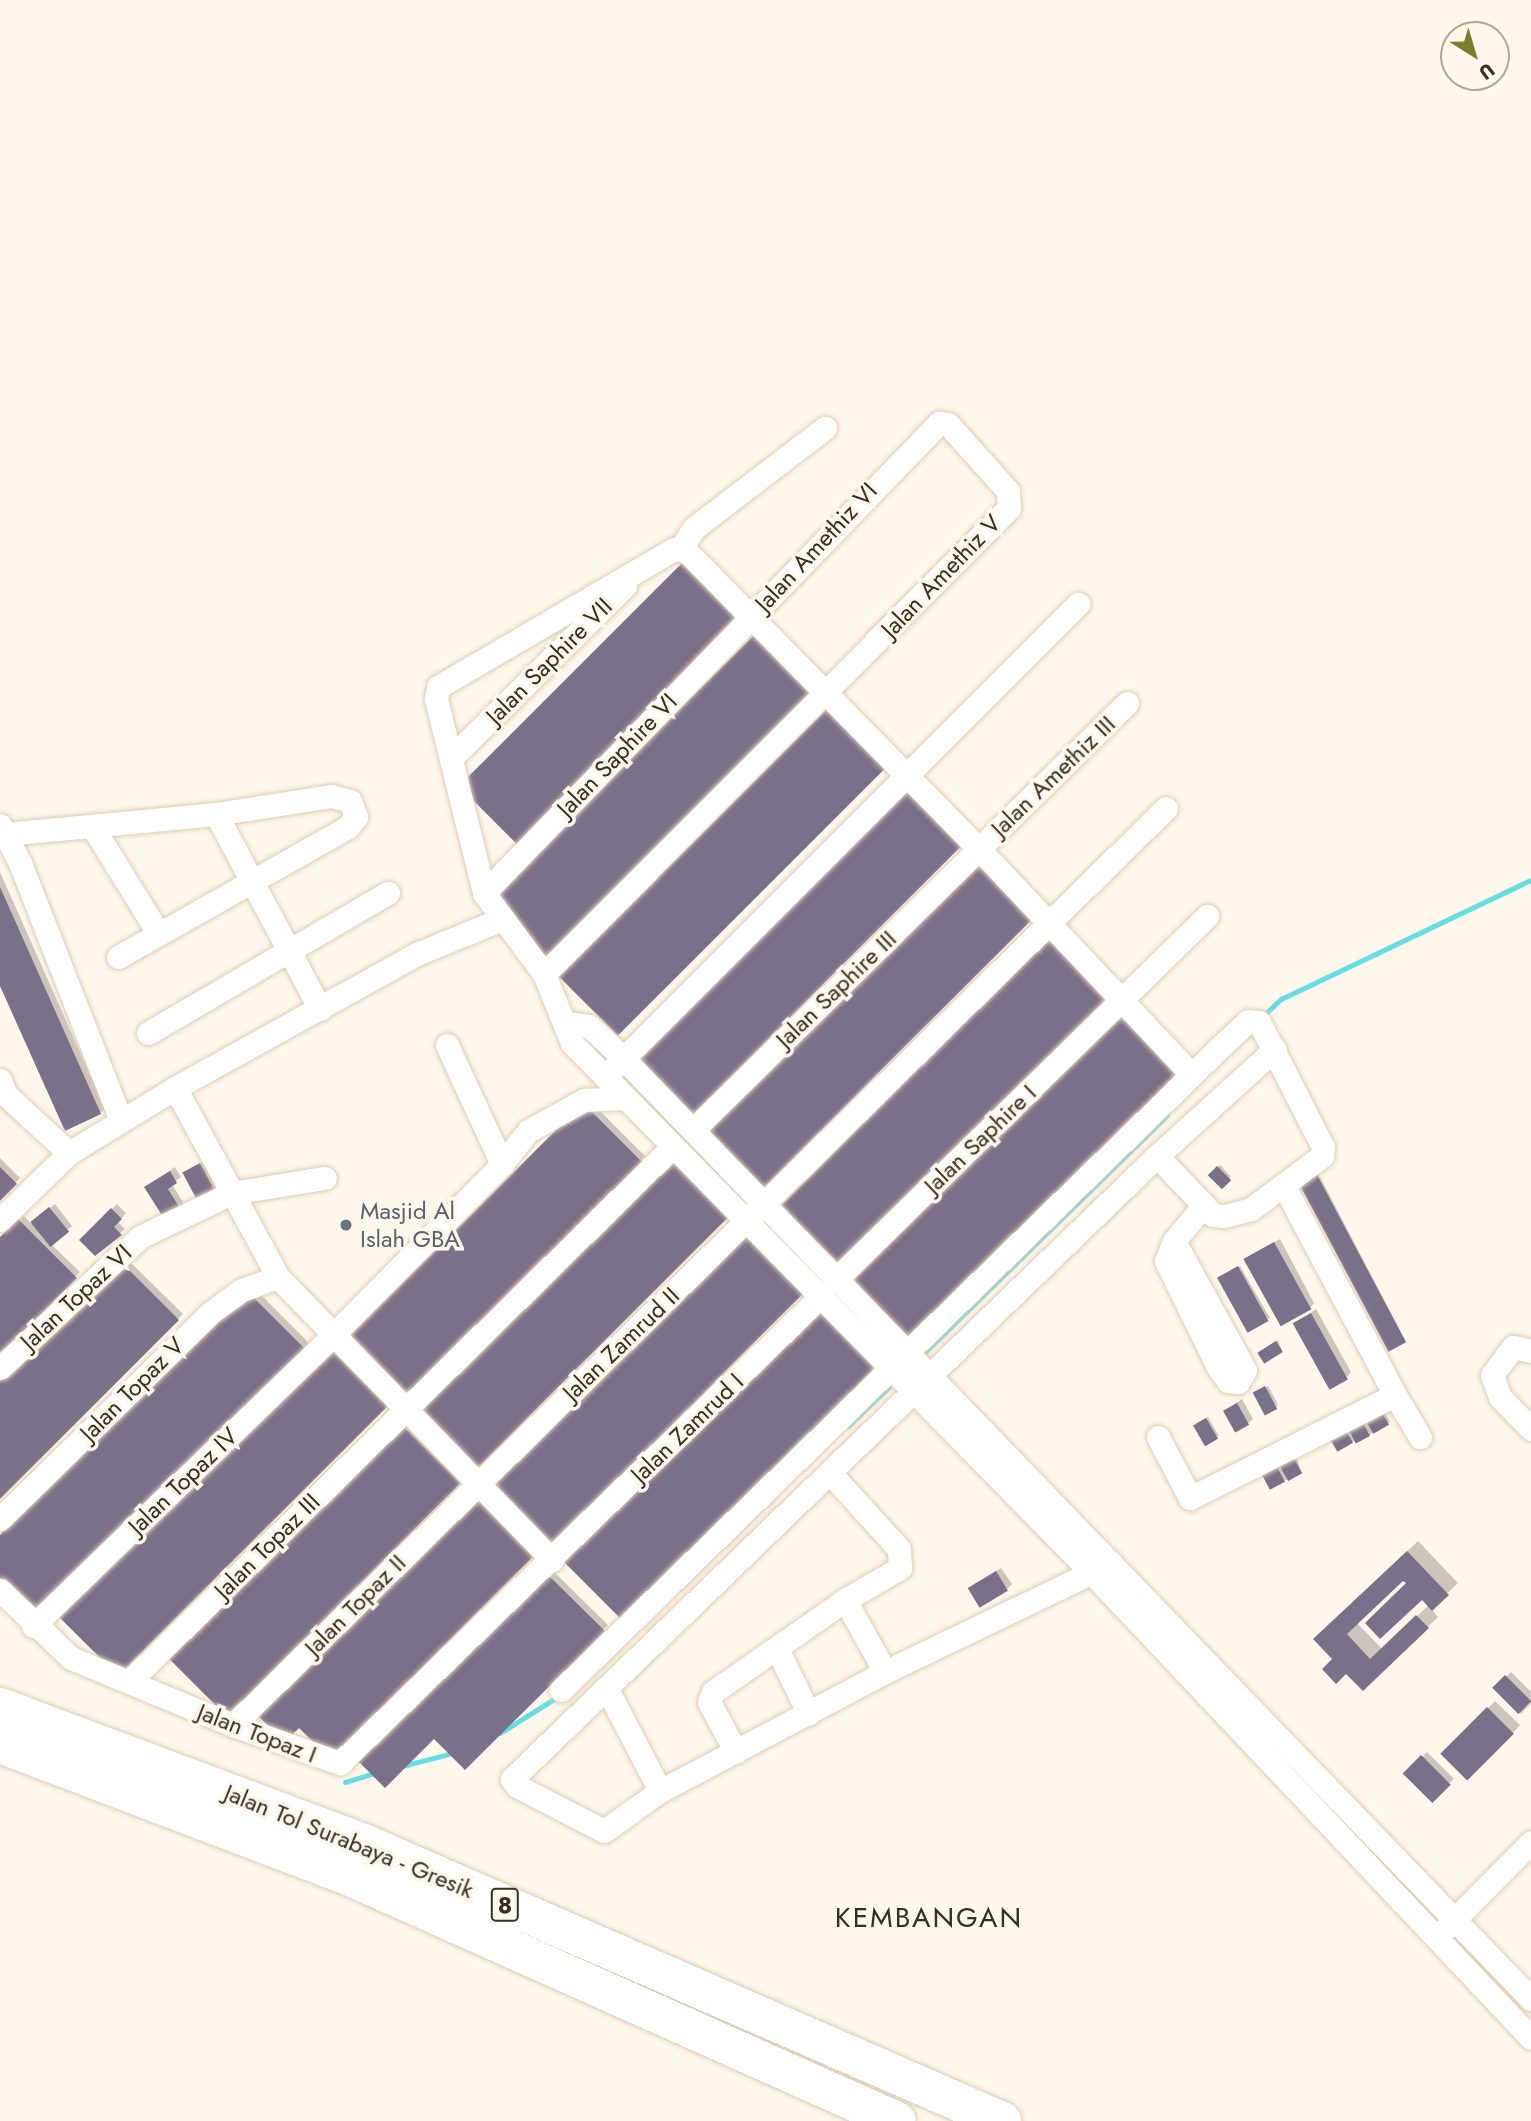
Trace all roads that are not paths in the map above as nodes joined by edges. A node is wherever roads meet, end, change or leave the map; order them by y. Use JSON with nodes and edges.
{"nodes":[{"id":1,"x":825,"y":428,"type":"dead end"},
{"id":2,"x":882,"y":478,"type":"joint"},
{"id":3,"x":681,"y":548,"type":"junction"},
{"id":4,"x":647,"y":564,"type":"junction"},
{"id":5,"x":1079,"y":604,"type":"dead end"},
{"id":6,"x":751,"y":617,"type":"junction"},
{"id":7,"x":825,"y":695,"type":"junction"},
{"id":8,"x":1127,"y":703,"type":"dead end"},
{"id":9,"x":451,"y":758,"type":"junction"},
{"id":10,"x":905,"y":773,"type":"junction"},
{"id":11,"x":1166,"y":808,"type":"dead end"},
{"id":12,"x":216,"y":814,"type":"junction"},
{"id":13,"x":92,"y":826,"type":"junction"},
{"id":14,"x":2,"y":829,"type":"edge"},
{"id":15,"x":979,"y":849,"type":"junction"},
{"id":16,"x":251,"y":884,"type":"junction"},
{"id":17,"x":388,"y":893,"type":"dead end"},
{"id":18,"x":484,"y":893,"type":"junction"},
{"id":19,"x":1207,"y":916,"type":"dead end"},
{"id":20,"x":502,"y":919,"type":"junction"},
{"id":21,"x":1048,"y":923,"type":"junction"},
{"id":22,"x":159,"y":934,"type":"junction"},
{"id":23,"x":288,"y":949,"type":"junction"},
{"id":24,"x":118,"y":957,"type":"dead end"},
{"id":25,"x":544,"y":974,"type":"junction"},
{"id":26,"x":1123,"y":999,"type":"junction"},
{"id":27,"x":320,"y":1009,"type":"junction"},
{"id":28,"x":565,"y":1023,"type":"junction"},
{"id":29,"x":148,"y":1033,"type":"dead end"},
{"id":30,"x":447,"y":1045,"type":"dead end"},
{"id":31,"x":1275,"y":1049,"type":"junction"},
{"id":32,"x":623,"y":1058,"type":"junction"},
{"id":33,"x":1192,"y":1075,"type":"junction"},
{"id":34,"x":605,"y":1077,"type":"junction"},
{"id":35,"x":174,"y":1088,"type":"junction"},
{"id":36,"x":2,"y":1090,"type":"edge"},
{"id":37,"x":626,"y":1098,"type":"junction"},
{"id":38,"x":121,"y":1121,"type":"junction"},
{"id":39,"x":693,"y":1130,"type":"junction"},
{"id":40,"x":673,"y":1146,"type":"junction"},
{"id":41,"x":69,"y":1153,"type":"junction"},
{"id":42,"x":1157,"y":1156,"type":"junction"},
{"id":43,"x":502,"y":1164,"type":"junction"},
{"id":44,"x":325,"y":1178,"type":"dead end"},
{"id":45,"x":1283,"y":1186,"type":"junction"},
{"id":46,"x":230,"y":1193,"type":"junction"},
{"id":47,"x":763,"y":1202,"type":"junction"},
{"id":48,"x":1204,"y":1205,"type":"junction"},
{"id":49,"x":0,"y":1220,"type":"edge"},
{"id":50,"x":748,"y":1221,"type":"junction"},
{"id":51,"x":1174,"y":1241,"type":"junction"},
{"id":52,"x":278,"y":1277,"type":"junction"},
{"id":53,"x":830,"y":1287,"type":"junction"},
{"id":54,"x":332,"y":1336,"type":"junction"},
{"id":55,"x":1531,"y":1351,"type":"edge"},
{"id":56,"x":0,"y":1368,"type":"edge"},
{"id":57,"x":912,"y":1372,"type":"junction"},
{"id":58,"x":1395,"y":1395,"type":"junction"},
{"id":59,"x":404,"y":1411,"type":"junction"},
{"id":60,"x":1531,"y":1429,"type":"edge"},
{"id":61,"x":1158,"y":1437,"type":"dead end"},
{"id":62,"x":1420,"y":1437,"type":"dead end"},
{"id":63,"x":830,"y":1473,"type":"junction"},
{"id":64,"x":802,"y":1479,"type":"junction"},
{"id":65,"x":476,"y":1484,"type":"junction"},
{"id":66,"x":0,"y":1519,"type":"edge"},
{"id":67,"x":552,"y":1560,"type":"junction"},
{"id":68,"x":1101,"y":1568,"type":"junction"},
{"id":69,"x":0,"y":1590,"type":"edge"},
{"id":70,"x":845,"y":1600,"type":"junction"},
{"id":71,"x":33,"y":1626,"type":"junction"},
{"id":72,"x":777,"y":1649,"type":"junction"},
{"id":73,"x":885,"y":1672,"type":"junction"},
{"id":74,"x":130,"y":1681,"type":"junction"},
{"id":75,"x":607,"y":1689,"type":"junction"},
{"id":76,"x":561,"y":1690,"type":"dead end"},
{"id":77,"x":0,"y":1707,"type":"edge"},
{"id":78,"x":809,"y":1714,"type":"junction"},
{"id":79,"x":233,"y":1725,"type":"junction"},
{"id":80,"x":0,"y":1744,"type":"edge"},
{"id":81,"x":736,"y":1752,"type":"junction"},
{"id":82,"x":660,"y":1791,"type":"junction"},
{"id":83,"x":1531,"y":1842,"type":"edge"},
{"id":84,"x":1455,"y":1919,"type":"junction"},
{"id":85,"x":1435,"y":1938,"type":"junction"},
{"id":86,"x":1531,"y":1998,"type":"edge"},
{"id":87,"x":1531,"y":2038,"type":"edge"},
{"id":88,"x":897,"y":2121,"type":"edge"},
{"id":89,"x":1002,"y":2121,"type":"edge"}],
"edges":[{"from":1,"to":3,"type":"street"},
{"from":2,"to":6,"type":"street","name":"Jalan Amethiz VI"},
{"from":2,"to":7,"type":"street","name":"Jalan Amethiz V"},
{"from":3,"to":4,"type":"street"},
{"from":3,"to":6,"type":"street"},
{"from":4,"to":9,"type":"street","name":"Jalan Saphire VII"},
{"from":4,"to":9,"type":"street"},
{"from":5,"to":10,"type":"street"},
{"from":6,"to":7,"type":"street"},
{"from":6,"to":18,"type":"street","name":"Jalan Saphire VI"},
{"from":7,"to":10,"type":"street"},
{"from":7,"to":25,"type":"street"},
{"from":8,"to":15,"type":"street","name":"Jalan Amethiz III"},
{"from":9,"to":18,"type":"street"},
{"from":10,"to":15,"type":"street"},
{"from":10,"to":32,"type":"street"},
{"from":11,"to":21,"type":"street","name":"Jalan Zamrud II"},
{"from":12,"to":13,"type":"street"},
{"from":12,"to":16,"type":"street"},
{"from":12,"to":16,"type":"street"},
{"from":13,"to":14,"type":"street"},
{"from":13,"to":22,"type":"street"},
{"from":14,"to":38,"type":"street"},
{"from":15,"to":21,"type":"street"},
{"from":15,"to":39,"type":"street","name":"Jalan Saphire III"},
{"from":16,"to":22,"type":"street"},
{"from":16,"to":23,"type":"street"},
{"from":17,"to":23,"type":"street"},
{"from":18,"to":20,"type":"street"},
{"from":19,"to":26,"type":"street","name":"Jalan Saphire I"},
{"from":20,"to":25,"type":"street"},
{"from":20,"to":27,"type":"street"},
{"from":21,"to":26,"type":"street"},
{"from":21,"to":47,"type":"street","name":"Jalan Zamrud II"},
{"from":22,"to":24,"type":"street"},
{"from":23,"to":27,"type":"street"},
{"from":23,"to":29,"type":"street"},
{"from":25,"to":28,"type":"street"},
{"from":26,"to":33,"type":"street"},
{"from":26,"to":53,"type":"street","name":"Jalan Saphire I"},
{"from":27,"to":35,"type":"street"},
{"from":28,"to":32,"type":"street"},
{"from":28,"to":34,"type":"street"},
{"from":30,"to":43,"type":"street"},
{"from":31,"to":33,"type":"street"},
{"from":31,"to":42,"type":"street"},
{"from":31,"to":45,"type":"street"},
{"from":32,"to":34,"type":"street"},
{"from":32,"to":39,"type":"street"},
{"from":33,"to":57,"type":"street"},
{"from":34,"to":37,"type":"street"},
{"from":35,"to":38,"type":"street"},
{"from":35,"to":46,"type":"street"},
{"from":36,"to":41,"type":"street"},
{"from":37,"to":40,"type":"street"},
{"from":37,"to":43,"type":"street","name":"Jalan Topaz IV"},
{"from":38,"to":41,"type":"street"},
{"from":39,"to":47,"type":"street"},
{"from":40,"to":50,"type":"street"},
{"from":40,"to":59,"type":"street","name":"Jalan Topaz III"},
{"from":41,"to":49,"type":"street"},
{"from":42,"to":48,"type":"street"},
{"from":42,"to":57,"type":"street"},
{"from":43,"to":54,"type":"street","name":"Jalan Topaz IV"},
{"from":44,"to":46,"type":"street","name":"Jalan Topaz VI"},
{"from":45,"to":48,"type":"street"},
{"from":45,"to":58,"type":"street"},
{"from":46,"to":52,"type":"street"},
{"from":46,"to":56,"type":"street","name":"Jalan Topaz VI"},
{"from":47,"to":50,"type":"street","name":"Jalan Zamrud II"},
{"from":47,"to":53,"type":"street"},
{"from":48,"to":51,"type":"street"},
{"from":50,"to":53,"type":"street"},
{"from":50,"to":65,"type":"street","name":"Jalan Zamrud II"},
{"from":51,"to":51,"type":"street"},
{"from":52,"to":54,"type":"street"},
{"from":52,"to":66,"type":"street","name":"Jalan Topaz V"},
{"from":53,"to":57,"type":"street"},
{"from":53,"to":67,"type":"street","name":"Jalan Zamrud I"},
{"from":54,"to":59,"type":"street"},
{"from":54,"to":71,"type":"street","name":"Jalan Topaz IV"},
{"from":55,"to":60,"type":"street"},
{"from":57,"to":63,"type":"street"},
{"from":57,"to":64,"type":"street"},
{"from":57,"to":68,"type":"street"},
{"from":58,"to":61,"type":"street"},
{"from":58,"to":62,"type":"street"},
{"from":59,"to":65,"type":"street"},
{"from":59,"to":74,"type":"street","name":"Jalan Topaz III"},
{"from":63,"to":64,"type":"street"},
{"from":63,"to":70,"type":"street"},
{"from":64,"to":75,"type":"street"},
{"from":64,"to":76,"type":"street"},
{"from":65,"to":67,"type":"street"},
{"from":65,"to":79,"type":"street","name":"Jalan Topaz II"},
{"from":67,"to":79,"type":"street","name":"Jalan Topaz I"},
{"from":68,"to":73,"type":"street"},
{"from":68,"to":84,"type":"street"},
{"from":68,"to":85,"type":"street"},
{"from":69,"to":71,"type":"street","name":"Jalan Topaz I"},
{"from":70,"to":72,"type":"street"},
{"from":70,"to":73,"type":"street"},
{"from":71,"to":74,"type":"street","name":"Jalan Topaz I"},
{"from":72,"to":78,"type":"street"},
{"from":72,"to":81,"type":"street"},
{"from":73,"to":78,"type":"street"},
{"from":74,"to":79,"type":"street","name":"Jalan Topaz I"},
{"from":75,"to":82,"type":"street"},
{"from":75,"to":82,"type":"street"},
{"from":77,"to":89,"type":"highway","name":"Jalan Tol Surabaya - Gresik","number":"8"},
{"from":78,"to":81,"type":"street"},
{"from":80,"to":88,"type":"highway","name":"Jalan Tol Surabaya - Gresik","number":"8"},
{"from":81,"to":82,"type":"street"},
{"from":83,"to":84,"type":"street"},
{"from":84,"to":85,"type":"street"},
{"from":84,"to":86,"type":"street"},
{"from":85,"to":87,"type":"street"}]}
